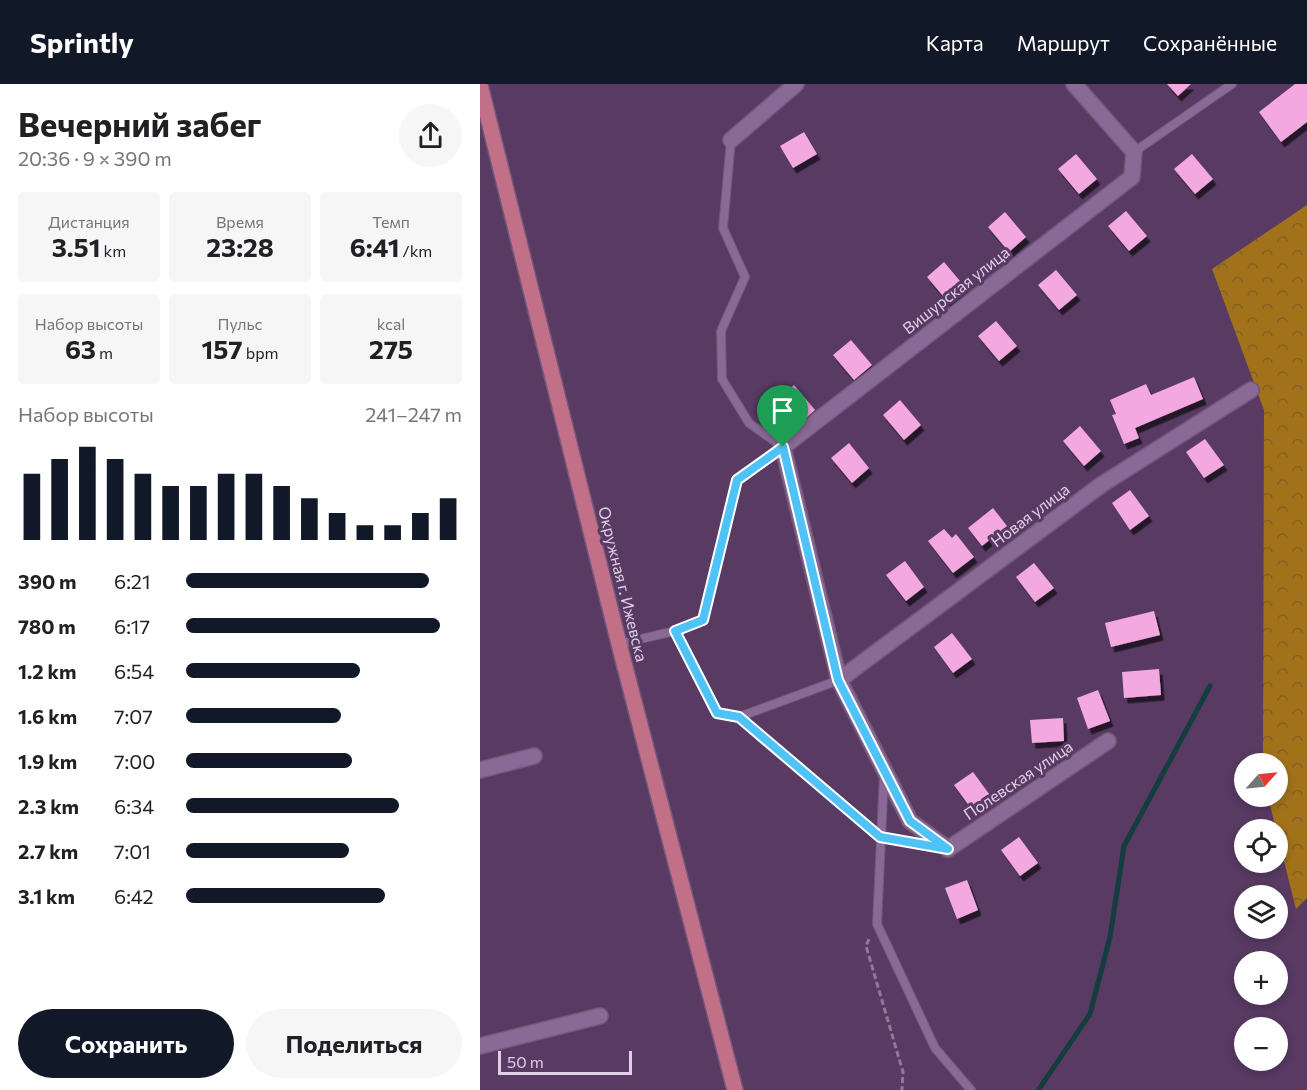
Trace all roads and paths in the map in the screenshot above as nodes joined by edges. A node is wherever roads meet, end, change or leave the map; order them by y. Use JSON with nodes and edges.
{"nodes":[{"id":1,"x":795,"y":84,"type":"edge"},
{"id":2,"x":1074,"y":84,"type":"edge"},
{"id":3,"x":1232,"y":84,"type":"edge"},
{"id":4,"x":480,"y":85,"type":"edge"},
{"id":5,"x":731,"y":140,"type":"joint"},
{"id":6,"x":1134,"y":152,"type":"junction"},
{"id":7,"x":1251,"y":390,"type":"dead end"},
{"id":8,"x":783,"y":447,"type":"junction"},
{"id":9,"x":675,"y":631,"type":"junction"},
{"id":10,"x":619,"y":644,"type":"junction"},
{"id":11,"x":838,"y":680,"type":"junction"},
{"id":12,"x":739,"y":717,"type":"junction"},
{"id":13,"x":1108,"y":741,"type":"dead end"},
{"id":14,"x":534,"y":756,"type":"dead end"},
{"id":15,"x":480,"y":770,"type":"edge"},
{"id":16,"x":884,"y":774,"type":"junction"},
{"id":17,"x":880,"y":837,"type":"junction"},
{"id":18,"x":948,"y":849,"type":"junction"},
{"id":19,"x":877,"y":924,"type":"junction"},
{"id":20,"x":600,"y":1016,"type":"dead end"},
{"id":21,"x":480,"y":1046,"type":"edge"},
{"id":22,"x":735,"y":1090,"type":"edge"},
{"id":23,"x":902,"y":1090,"type":"edge"},
{"id":24,"x":970,"y":1090,"type":"edge"}],
"edges":[{"from":1,"to":5,"type":"street"},
{"from":2,"to":6,"type":"street"},
{"from":3,"to":6,"type":"lane"},
{"from":4,"to":10,"type":"main road","name":"Окружная г. Ижевска"},
{"from":5,"to":8,"type":"lane"},
{"from":6,"to":8,"type":"street","name":"Вишурская улица"},
{"from":7,"to":11,"type":"street","name":"Новая улица"},
{"from":8,"to":9,"type":"lane"},
{"from":8,"to":11,"type":"street"},
{"from":9,"to":10,"type":"lane"},
{"from":9,"to":12,"type":"lane"},
{"from":10,"to":22,"type":"main road","name":"Окружная г. Ижевска"},
{"from":11,"to":12,"type":"lane"},
{"from":11,"to":16,"type":"street"},
{"from":12,"to":17,"type":"lane"},
{"from":13,"to":18,"type":"street","name":"Полевская улица"},
{"from":14,"to":15,"type":"street"},
{"from":16,"to":17,"type":"lane"},
{"from":16,"to":18,"type":"street"},
{"from":17,"to":18,"type":"lane"},
{"from":17,"to":19,"type":"lane"},
{"from":19,"to":23,"type":"path"},
{"from":19,"to":24,"type":"lane"},
{"from":20,"to":21,"type":"street"}]}
